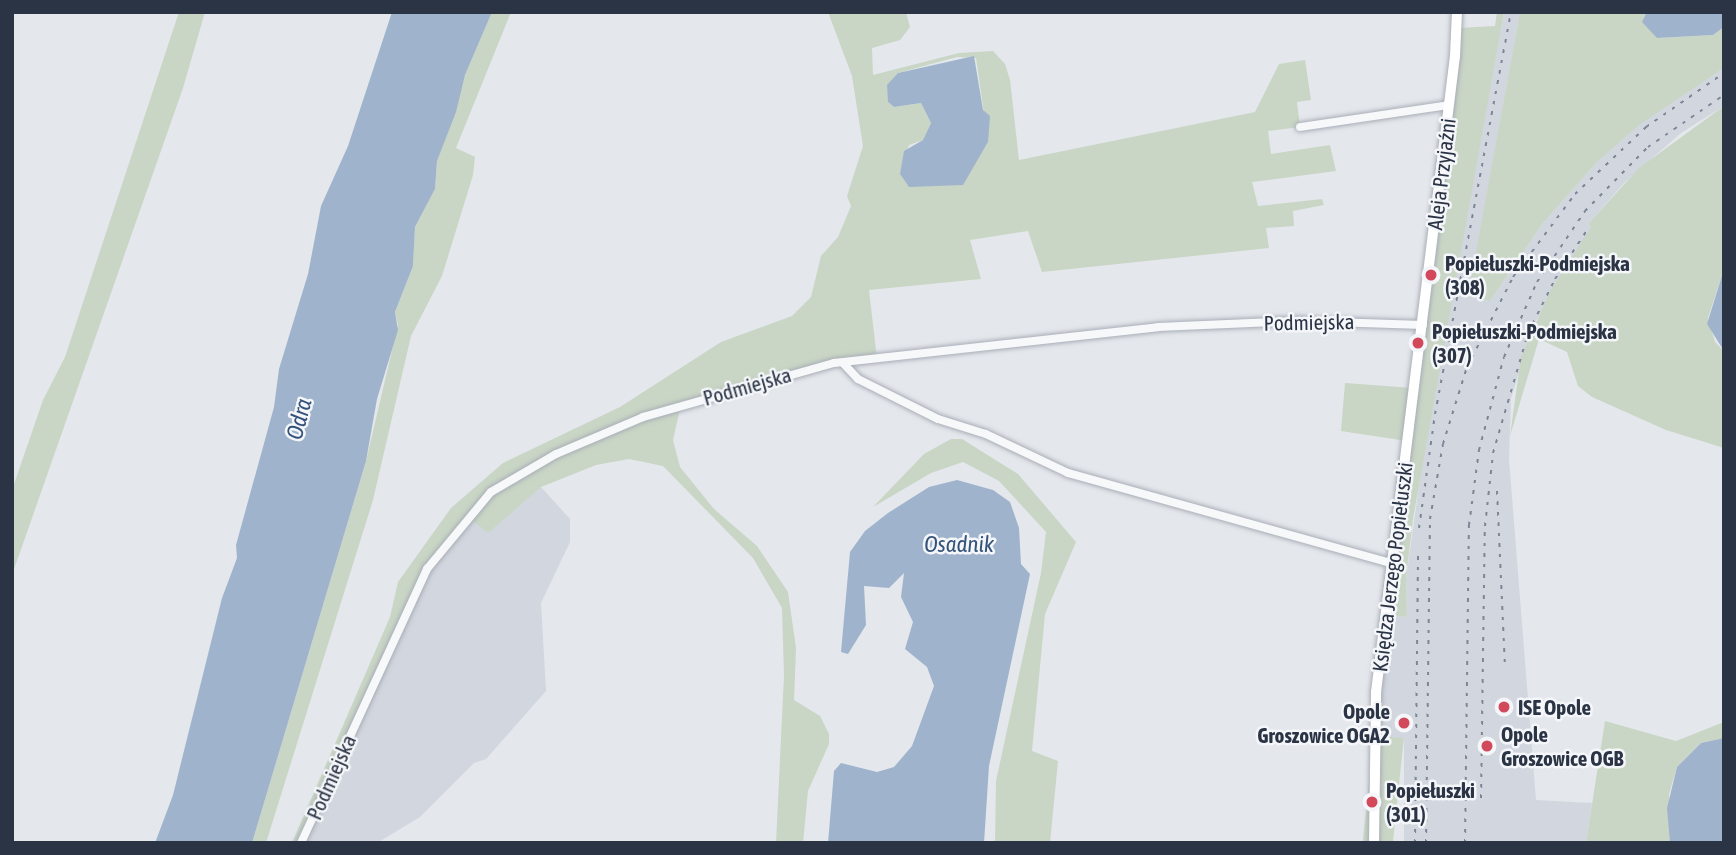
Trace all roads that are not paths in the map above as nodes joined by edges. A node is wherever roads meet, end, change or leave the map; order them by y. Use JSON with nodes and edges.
{"nodes":[{"id":1,"x":1457,"y":12,"type":"edge"},
{"id":2,"x":1450,"y":105,"type":"junction"},
{"id":3,"x":1300,"y":127,"type":"dead end"},
{"id":4,"x":1422,"y":330,"type":"junction"},
{"id":5,"x":843,"y":362,"type":"junction"},
{"id":6,"x":1392,"y":564,"type":"junction"},
{"id":7,"x":302,"y":843,"type":"edge"},
{"id":8,"x":1374,"y":843,"type":"edge"}],
"edges":[{"from":1,"to":2,"type":"main road","name":"Aleja Przyjaźni"},
{"from":2,"to":3,"type":"street"},
{"from":2,"to":4,"type":"main road","name":"Aleja Przyjaźni"},
{"from":4,"to":5,"type":"street","name":"Podmiejska"},
{"from":4,"to":6,"type":"main road","name":"Księdza Jerzego Popiełuszki"},
{"from":5,"to":6,"type":"street"},
{"from":5,"to":7,"type":"street","name":"Podmiejska"},
{"from":6,"to":8,"type":"main road","name":"Księdza Jerzego Popiełuszki"}]}
